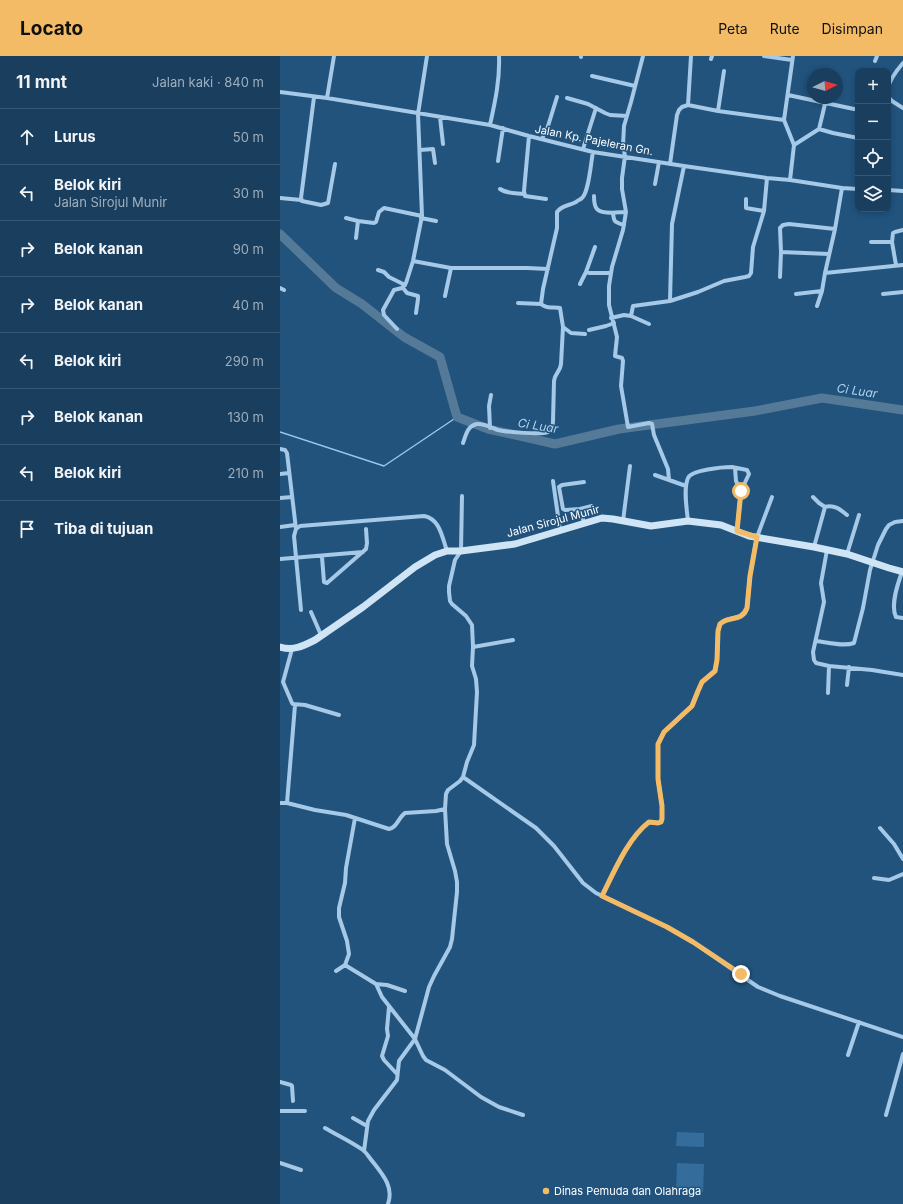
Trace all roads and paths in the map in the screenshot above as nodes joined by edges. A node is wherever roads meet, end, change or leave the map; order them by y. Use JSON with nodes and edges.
{"nodes":[{"id":1,"x":334,"y":56,"type":"edge"},
{"id":2,"x":427,"y":56,"type":"edge"},
{"id":3,"x":499,"y":56,"type":"edge"},
{"id":4,"x":643,"y":56,"type":"edge"},
{"id":5,"x":691,"y":56,"type":"edge"},
{"id":6,"x":764,"y":56,"type":"edge"},
{"id":7,"x":877,"y":56,"type":"edge"},
{"id":8,"x":792,"y":58,"type":"edge"},
{"id":9,"x":875,"y":61,"type":"dead end"},
{"id":10,"x":903,"y":63,"type":"edge"},
{"id":11,"x":724,"y":71,"type":"dead end"},
{"id":12,"x":592,"y":76,"type":"dead end"},
{"id":13,"x":891,"y":82,"type":"edge"},
{"id":14,"x":635,"y":86,"type":"junction"},
{"id":15,"x":280,"y":92,"type":"edge"},
{"id":16,"x":788,"y":95,"type":"junction"},
{"id":17,"x":314,"y":97,"type":"junction"},
{"id":18,"x":557,"y":97,"type":"dead end"},
{"id":19,"x":327,"y":98,"type":"junction"},
{"id":20,"x":567,"y":98,"type":"dead end"},
{"id":21,"x":807,"y":100,"type":"edge"},
{"id":22,"x":891,"y":100,"type":"edge"},
{"id":23,"x":825,"y":104,"type":"joint"},
{"id":24,"x":688,"y":105,"type":"junction"},
{"id":25,"x":596,"y":108,"type":"junction"},
{"id":26,"x":903,"y":108,"type":"edge"},
{"id":27,"x":854,"y":109,"type":"dead end"},
{"id":28,"x":718,"y":112,"type":"junction"},
{"id":29,"x":418,"y":114,"type":"junction"},
{"id":30,"x":627,"y":116,"type":"junction"},
{"id":31,"x":440,"y":117,"type":"junction"},
{"id":32,"x":784,"y":120,"type":"junction"},
{"id":33,"x":490,"y":125,"type":"junction"},
{"id":34,"x":503,"y":128,"type":"junction"},
{"id":35,"x":820,"y":128,"type":"junction"},
{"id":36,"x":529,"y":136,"type":"junction"},
{"id":37,"x":855,"y":137,"type":"edge"},
{"id":38,"x":542,"y":139,"type":"junction"},
{"id":39,"x":443,"y":144,"type":"dead end"},
{"id":40,"x":794,"y":145,"type":"junction"},
{"id":41,"x":582,"y":149,"type":"junction"},
{"id":42,"x":420,"y":150,"type":"junction"},
{"id":43,"x":593,"y":152,"type":"junction"},
{"id":44,"x":625,"y":156,"type":"junction"},
{"id":45,"x":498,"y":161,"type":"dead end"},
{"id":46,"x":659,"y":162,"type":"junction"},
{"id":47,"x":435,"y":163,"type":"dead end"},
{"id":48,"x":335,"y":164,"type":"dead end"},
{"id":49,"x":670,"y":164,"type":"junction"},
{"id":50,"x":684,"y":166,"type":"junction"},
{"id":51,"x":767,"y":178,"type":"junction"},
{"id":52,"x":790,"y":180,"type":"junction"},
{"id":53,"x":655,"y":184,"type":"dead end"},
{"id":54,"x":842,"y":188,"type":"junction"},
{"id":55,"x":500,"y":189,"type":"dead end"},
{"id":56,"x":855,"y":189,"type":"edge"},
{"id":57,"x":891,"y":190,"type":"edge"},
{"id":58,"x":903,"y":191,"type":"edge"},
{"id":59,"x":524,"y":194,"type":"junction"},
{"id":60,"x":594,"y":196,"type":"dead end"},
{"id":61,"x":280,"y":198,"type":"edge"},
{"id":62,"x":546,"y":199,"type":"dead end"},
{"id":63,"x":746,"y":199,"type":"dead end"},
{"id":64,"x":301,"y":200,"type":"junction"},
{"id":65,"x":764,"y":211,"type":"junction"},
{"id":66,"x":626,"y":212,"type":"junction"},
{"id":67,"x":613,"y":213,"type":"junction"},
{"id":68,"x":422,"y":217,"type":"junction"},
{"id":69,"x":346,"y":218,"type":"dead end"},
{"id":70,"x":358,"y":221,"type":"junction"},
{"id":71,"x":436,"y":221,"type":"dead end"},
{"id":72,"x":624,"y":225,"type":"junction"},
{"id":73,"x":835,"y":229,"type":"junction"},
{"id":74,"x":903,"y":230,"type":"edge"},
{"id":75,"x":356,"y":238,"type":"dead end"},
{"id":76,"x":871,"y":242,"type":"dead end"},
{"id":77,"x":892,"y":242,"type":"junction"},
{"id":78,"x":595,"y":247,"type":"dead end"},
{"id":79,"x":781,"y":252,"type":"junction"},
{"id":80,"x":829,"y":254,"type":"junction"},
{"id":81,"x":413,"y":261,"type":"junction"},
{"id":82,"x":896,"y":265,"type":"junction"},
{"id":83,"x":903,"y":265,"type":"edge"},
{"id":84,"x":451,"y":268,"type":"junction"},
{"id":85,"x":548,"y":269,"type":"junction"},
{"id":86,"x":378,"y":270,"type":"dead end"},
{"id":87,"x":586,"y":272,"type":"junction"},
{"id":88,"x":611,"y":273,"type":"junction"},
{"id":89,"x":825,"y":273,"type":"junction"},
{"id":90,"x":780,"y":277,"type":"dead end"},
{"id":91,"x":580,"y":284,"type":"dead end"},
{"id":92,"x":404,"y":286,"type":"junction"},
{"id":93,"x":822,"y":291,"type":"junction"},
{"id":94,"x":903,"y":292,"type":"edge"},
{"id":95,"x":796,"y":294,"type":"dead end"},
{"id":96,"x":883,"y":294,"type":"dead end"},
{"id":97,"x":445,"y":296,"type":"dead end"},
{"id":98,"x":670,"y":301,"type":"junction"},
{"id":99,"x":518,"y":303,"type":"dead end"},
{"id":100,"x":541,"y":304,"type":"junction"},
{"id":101,"x":817,"y":306,"type":"dead end"},
{"id":102,"x":416,"y":313,"type":"dead end"},
{"id":103,"x":631,"y":316,"type":"junction"},
{"id":104,"x":612,"y":318,"type":"junction"},
{"id":105,"x":614,"y":323,"type":"junction"},
{"id":106,"x":649,"y":324,"type":"dead end"},
{"id":107,"x":563,"y":327,"type":"junction"},
{"id":108,"x":397,"y":329,"type":"dead end"},
{"id":109,"x":589,"y":330,"type":"dead end"},
{"id":110,"x":585,"y":334,"type":"dead end"},
{"id":111,"x":491,"y":395,"type":"dead end"},
{"id":112,"x":490,"y":428,"type":"junction"},
{"id":113,"x":463,"y":443,"type":"dead end"},
{"id":114,"x":280,"y":449,"type":"edge"},
{"id":115,"x":630,"y":466,"type":"dead end"},
{"id":116,"x":735,"y":468,"type":"junction"},
{"id":117,"x":289,"y":473,"type":"junction"},
{"id":118,"x":280,"y":474,"type":"edge"},
{"id":119,"x":655,"y":475,"type":"dead end"},
{"id":120,"x":669,"y":480,"type":"junction"},
{"id":121,"x":553,"y":481,"type":"dead end"},
{"id":122,"x":584,"y":482,"type":"dead end"},
{"id":123,"x":686,"y":486,"type":"junction"},
{"id":124,"x":741,"y":491,"type":"junction"},
{"id":125,"x":462,"y":496,"type":"dead end"},
{"id":126,"x":292,"y":497,"type":"junction"},
{"id":127,"x":772,"y":497,"type":"dead end"},
{"id":128,"x":813,"y":497,"type":"dead end"},
{"id":129,"x":280,"y":498,"type":"edge"},
{"id":130,"x":592,"y":506,"type":"dead end"},
{"id":131,"x":825,"y":507,"type":"junction"},
{"id":132,"x":580,"y":509,"type":"junction"},
{"id":133,"x":847,"y":515,"type":"dead end"},
{"id":134,"x":860,"y":515,"type":"dead end"},
{"id":135,"x":623,"y":521,"type":"junction"},
{"id":136,"x":688,"y":521,"type":"junction"},
{"id":137,"x":903,"y":521,"type":"edge"},
{"id":138,"x":584,"y":523,"type":"junction"},
{"id":139,"x":280,"y":527,"type":"edge"},
{"id":140,"x":296,"y":527,"type":"junction"},
{"id":141,"x":366,"y":529,"type":"dead end"},
{"id":142,"x":560,"y":530,"type":"junction"},
{"id":143,"x":737,"y":531,"type":"junction"},
{"id":144,"x":757,"y":537,"type":"junction"},
{"id":145,"x":814,"y":547,"type":"junction"},
{"id":146,"x":827,"y":550,"type":"junction"},
{"id":147,"x":447,"y":551,"type":"junction"},
{"id":148,"x":363,"y":552,"type":"junction"},
{"id":149,"x":461,"y":552,"type":"junction"},
{"id":150,"x":347,"y":554,"type":"junction"},
{"id":151,"x":847,"y":554,"type":"junction"},
{"id":152,"x":322,"y":557,"type":"junction"},
{"id":153,"x":296,"y":558,"type":"junction"},
{"id":154,"x":280,"y":559,"type":"edge"},
{"id":155,"x":872,"y":562,"type":"junction"},
{"id":156,"x":348,"y":565,"type":"junction"},
{"id":157,"x":902,"y":572,"type":"edge"},
{"id":158,"x":301,"y":610,"type":"dead end"},
{"id":159,"x":311,"y":612,"type":"dead end"},
{"id":160,"x":903,"y":618,"type":"edge"},
{"id":161,"x":322,"y":636,"type":"junction"},
{"id":162,"x":513,"y":640,"type":"dead end"},
{"id":163,"x":816,"y":641,"type":"junction"},
{"id":164,"x":280,"y":646,"type":"edge"},
{"id":165,"x":473,"y":647,"type":"junction"},
{"id":166,"x":292,"y":649,"type":"junction"},
{"id":167,"x":829,"y":666,"type":"junction"},
{"id":168,"x":849,"y":667,"type":"junction"},
{"id":169,"x":903,"y":675,"type":"edge"},
{"id":170,"x":281,"y":682,"type":"edge"},
{"id":171,"x":847,"y":685,"type":"dead end"},
{"id":172,"x":828,"y":693,"type":"dead end"},
{"id":173,"x":295,"y":705,"type":"junction"},
{"id":174,"x":339,"y":714,"type":"dead end"},
{"id":175,"x":463,"y":777,"type":"junction"},
{"id":176,"x":280,"y":803,"type":"edge"},
{"id":177,"x":287,"y":803,"type":"junction"},
{"id":178,"x":445,"y":809,"type":"junction"},
{"id":179,"x":355,"y":818,"type":"junction"},
{"id":180,"x":880,"y":828,"type":"dead end"},
{"id":181,"x":903,"y":859,"type":"edge"},
{"id":182,"x":903,"y":874,"type":"edge"},
{"id":183,"x":874,"y":878,"type":"dead end"},
{"id":184,"x":602,"y":896,"type":"junction"},
{"id":185,"x":346,"y":965,"type":"junction"},
{"id":186,"x":336,"y":971,"type":"dead end"},
{"id":187,"x":376,"y":984,"type":"junction"},
{"id":188,"x":405,"y":991,"type":"dead end"},
{"id":189,"x":389,"y":1007,"type":"junction"},
{"id":190,"x":859,"y":1022,"type":"junction"},
{"id":191,"x":903,"y":1037,"type":"edge"},
{"id":192,"x":415,"y":1039,"type":"junction"},
{"id":193,"x":903,"y":1054,"type":"edge"},
{"id":194,"x":848,"y":1055,"type":"dead end"},
{"id":195,"x":397,"y":1074,"type":"junction"},
{"id":196,"x":280,"y":1082,"type":"edge"},
{"id":197,"x":294,"y":1101,"type":"dead end"},
{"id":198,"x":280,"y":1111,"type":"edge"},
{"id":199,"x":305,"y":1111,"type":"dead end"},
{"id":200,"x":886,"y":1114,"type":"dead end"},
{"id":201,"x":523,"y":1115,"type":"dead end"},
{"id":202,"x":353,"y":1118,"type":"dead end"},
{"id":203,"x":367,"y":1126,"type":"junction"},
{"id":204,"x":325,"y":1128,"type":"dead end"},
{"id":205,"x":364,"y":1151,"type":"junction"},
{"id":206,"x":280,"y":1163,"type":"edge"},
{"id":207,"x":301,"y":1170,"type":"dead end"},
{"id":208,"x":388,"y":1204,"type":"edge"}],
"edges":[{"from":1,"to":19,"type":"street"},
{"from":2,"to":29,"type":"street"},
{"from":3,"to":33,"type":"street"},
{"from":4,"to":14,"type":"street"},
{"from":5,"to":24,"type":"street"},
{"from":6,"to":8,"type":"street"},
{"from":7,"to":9,"type":"street"},
{"from":8,"to":16,"type":"street"},
{"from":10,"to":13,"type":"street"},
{"from":11,"to":28,"type":"street"},
{"from":12,"to":14,"type":"street"},
{"from":14,"to":30,"type":"street"},
{"from":15,"to":17,"type":"street","name":"Jalan Kp. Pajeleran Gn."},
{"from":16,"to":21,"type":"street"},
{"from":16,"to":32,"type":"street"},
{"from":17,"to":19,"type":"street","name":"Jalan Kp. Pajeleran Gn."},
{"from":17,"to":64,"type":"street"},
{"from":18,"to":38,"type":"street"},
{"from":19,"to":29,"type":"street","name":"Jalan Kp. Pajeleran Gn."},
{"from":20,"to":25,"type":"street"},
{"from":22,"to":26,"type":"street"},
{"from":23,"to":27,"type":"street"},
{"from":23,"to":35,"type":"street"},
{"from":24,"to":28,"type":"street"},
{"from":24,"to":49,"type":"street"},
{"from":25,"to":30,"type":"street"},
{"from":25,"to":41,"type":"street"},
{"from":28,"to":32,"type":"street"},
{"from":29,"to":31,"type":"street","name":"Jalan Kp. Pajeleran Gn."},
{"from":29,"to":42,"type":"street"},
{"from":30,"to":44,"type":"street"},
{"from":31,"to":33,"type":"street","name":"Jalan Kp. Pajeleran Gn."},
{"from":31,"to":39,"type":"street"},
{"from":32,"to":40,"type":"street"},
{"from":33,"to":34,"type":"street","name":"Jalan Kp. Pajeleran Gn."},
{"from":34,"to":36,"type":"street","name":"Jalan Kp. Pajeleran Gn."},
{"from":34,"to":45,"type":"street"},
{"from":35,"to":37,"type":"street"},
{"from":35,"to":40,"type":"street"},
{"from":36,"to":38,"type":"street","name":"Jalan Kp. Pajeleran Gn."},
{"from":36,"to":59,"type":"street"},
{"from":38,"to":41,"type":"street","name":"Jalan Kp. Pajeleran Gn."},
{"from":40,"to":52,"type":"street"},
{"from":41,"to":43,"type":"street","name":"Jalan Kp. Pajeleran Gn."},
{"from":42,"to":47,"type":"street"},
{"from":42,"to":68,"type":"street"},
{"from":43,"to":44,"type":"street","name":"Jalan Kp. Pajeleran Gn."},
{"from":43,"to":85,"type":"street"},
{"from":44,"to":46,"type":"street","name":"Jalan Kp. Pajeleran Gn."},
{"from":44,"to":66,"type":"street"},
{"from":46,"to":49,"type":"street","name":"Jalan Kp. Pajeleran Gn."},
{"from":46,"to":53,"type":"street"},
{"from":48,"to":64,"type":"street"},
{"from":49,"to":50,"type":"street","name":"Jalan Kp. Pajeleran Gn."},
{"from":50,"to":51,"type":"street","name":"Jalan Kp. Pajeleran Gn."},
{"from":50,"to":98,"type":"street"},
{"from":51,"to":52,"type":"street","name":"Jalan Kp. Pajeleran Gn."},
{"from":51,"to":65,"type":"street"},
{"from":52,"to":54,"type":"street","name":"Jalan Kp. Pajeleran Gn."},
{"from":54,"to":56,"type":"street","name":"Jalan Kp. Pajeleran Gn."},
{"from":54,"to":73,"type":"street"},
{"from":55,"to":59,"type":"street"},
{"from":57,"to":58,"type":"street"},
{"from":59,"to":62,"type":"street"},
{"from":60,"to":67,"type":"street"},
{"from":61,"to":64,"type":"street"},
{"from":63,"to":65,"type":"street"},
{"from":65,"to":98,"type":"street"},
{"from":66,"to":67,"type":"street"},
{"from":66,"to":72,"type":"street"},
{"from":67,"to":72,"type":"street"},
{"from":68,"to":70,"type":"street"},
{"from":68,"to":71,"type":"street"},
{"from":68,"to":81,"type":"street"},
{"from":69,"to":70,"type":"street"},
{"from":70,"to":75,"type":"street"},
{"from":72,"to":88,"type":"street"},
{"from":73,"to":79,"type":"street"},
{"from":73,"to":80,"type":"street"},
{"from":74,"to":77,"type":"street"},
{"from":76,"to":77,"type":"street"},
{"from":77,"to":82,"type":"street"},
{"from":78,"to":87,"type":"street"},
{"from":79,"to":80,"type":"street"},
{"from":79,"to":90,"type":"street"},
{"from":80,"to":89,"type":"street"},
{"from":81,"to":84,"type":"street"},
{"from":81,"to":92,"type":"street"},
{"from":82,"to":83,"type":"street"},
{"from":82,"to":89,"type":"street"},
{"from":84,"to":85,"type":"street"},
{"from":84,"to":97,"type":"street"},
{"from":85,"to":100,"type":"street"},
{"from":86,"to":92,"type":"street"},
{"from":87,"to":88,"type":"street"},
{"from":87,"to":91,"type":"street"},
{"from":88,"to":104,"type":"street"},
{"from":89,"to":93,"type":"street"},
{"from":92,"to":102,"type":"street"},
{"from":92,"to":108,"type":"street"},
{"from":93,"to":95,"type":"street"},
{"from":93,"to":101,"type":"street"},
{"from":94,"to":96,"type":"street"},
{"from":98,"to":103,"type":"street"},
{"from":99,"to":100,"type":"street"},
{"from":100,"to":107,"type":"street"},
{"from":103,"to":104,"type":"street"},
{"from":103,"to":106,"type":"street"},
{"from":104,"to":105,"type":"street"},
{"from":105,"to":109,"type":"street"},
{"from":105,"to":120,"type":"street"},
{"from":107,"to":110,"type":"street"},
{"from":107,"to":112,"type":"street"},
{"from":111,"to":112,"type":"street"},
{"from":112,"to":113,"type":"street"},
{"from":114,"to":117,"type":"street"},
{"from":115,"to":135,"type":"street"},
{"from":116,"to":123,"type":"street"},
{"from":116,"to":124,"type":"street"},
{"from":116,"to":124,"type":"street"},
{"from":117,"to":118,"type":"street"},
{"from":117,"to":126,"type":"street"},
{"from":119,"to":120,"type":"street"},
{"from":120,"to":123,"type":"street"},
{"from":121,"to":142,"type":"street"},
{"from":122,"to":132,"type":"street"},
{"from":123,"to":136,"type":"street"},
{"from":124,"to":143,"type":"street"},
{"from":125,"to":149,"type":"street"},
{"from":126,"to":129,"type":"street"},
{"from":126,"to":140,"type":"street"},
{"from":127,"to":144,"type":"street"},
{"from":128,"to":131,"type":"street"},
{"from":130,"to":132,"type":"street"},
{"from":131,"to":133,"type":"street"},
{"from":131,"to":145,"type":"street"},
{"from":132,"to":138,"type":"street"},
{"from":134,"to":151,"type":"street"},
{"from":135,"to":136,"type":"street","name":"Jalan Sirojul Munir"},
{"from":135,"to":138,"type":"street","name":"Jalan Sirojul Munir"},
{"from":136,"to":143,"type":"street","name":"Jalan Sirojul Munir"},
{"from":137,"to":155,"type":"street"},
{"from":138,"to":142,"type":"street","name":"Jalan Sirojul Munir"},
{"from":139,"to":140,"type":"street"},
{"from":140,"to":147,"type":"street"},
{"from":140,"to":153,"type":"street"},
{"from":141,"to":148,"type":"street"},
{"from":142,"to":149,"type":"street","name":"Jalan Sirojul Munir"},
{"from":143,"to":144,"type":"street","name":"Jalan Sirojul Munir"},
{"from":144,"to":145,"type":"street","name":"Jalan Sirojul Munir"},
{"from":144,"to":184,"type":"street"},
{"from":145,"to":146,"type":"street","name":"Jalan Sirojul Munir"},
{"from":146,"to":151,"type":"street","name":"Jalan Sirojul Munir"},
{"from":146,"to":163,"type":"street"},
{"from":147,"to":149,"type":"street","name":"Jalan Sirojul Munir"},
{"from":147,"to":161,"type":"street","name":"Jalan Sirojul Munir"},
{"from":148,"to":150,"type":"street"},
{"from":148,"to":156,"type":"street"},
{"from":149,"to":165,"type":"street"},
{"from":150,"to":152,"type":"street"},
{"from":150,"to":156,"type":"street"},
{"from":151,"to":155,"type":"street","name":"Jalan Sirojul Munir"},
{"from":152,"to":153,"type":"street"},
{"from":152,"to":156,"type":"street"},
{"from":153,"to":154,"type":"street"},
{"from":153,"to":158,"type":"street"},
{"from":155,"to":157,"type":"street","name":"Jalan Sirojul Munir"},
{"from":155,"to":163,"type":"street"},
{"from":157,"to":160,"type":"street"},
{"from":159,"to":161,"type":"street"},
{"from":161,"to":166,"type":"street","name":"Jalan Sirojul Munir"},
{"from":162,"to":165,"type":"street"},
{"from":163,"to":167,"type":"street"},
{"from":164,"to":166,"type":"street"},
{"from":165,"to":175,"type":"street"},
{"from":166,"to":170,"type":"street"},
{"from":167,"to":168,"type":"street"},
{"from":167,"to":172,"type":"street"},
{"from":168,"to":169,"type":"street"},
{"from":168,"to":171,"type":"street"},
{"from":170,"to":173,"type":"street"},
{"from":173,"to":174,"type":"street"},
{"from":173,"to":177,"type":"street"},
{"from":175,"to":178,"type":"street"},
{"from":175,"to":184,"type":"street"},
{"from":176,"to":177,"type":"street"},
{"from":177,"to":179,"type":"street"},
{"from":178,"to":179,"type":"street"},
{"from":178,"to":192,"type":"street"},
{"from":179,"to":185,"type":"street"},
{"from":180,"to":181,"type":"street"},
{"from":182,"to":183,"type":"street"},
{"from":184,"to":190,"type":"street"},
{"from":185,"to":186,"type":"street"},
{"from":185,"to":187,"type":"street"},
{"from":187,"to":188,"type":"street"},
{"from":187,"to":189,"type":"street"},
{"from":189,"to":192,"type":"street"},
{"from":189,"to":195,"type":"street"},
{"from":190,"to":191,"type":"street"},
{"from":190,"to":194,"type":"street"},
{"from":192,"to":195,"type":"street"},
{"from":192,"to":201,"type":"street"},
{"from":193,"to":200,"type":"street"},
{"from":195,"to":203,"type":"street"},
{"from":196,"to":197,"type":"street"},
{"from":198,"to":199,"type":"street"},
{"from":202,"to":203,"type":"street"},
{"from":203,"to":205,"type":"street"},
{"from":204,"to":205,"type":"street"},
{"from":205,"to":208,"type":"street"},
{"from":206,"to":207,"type":"street"}]}
